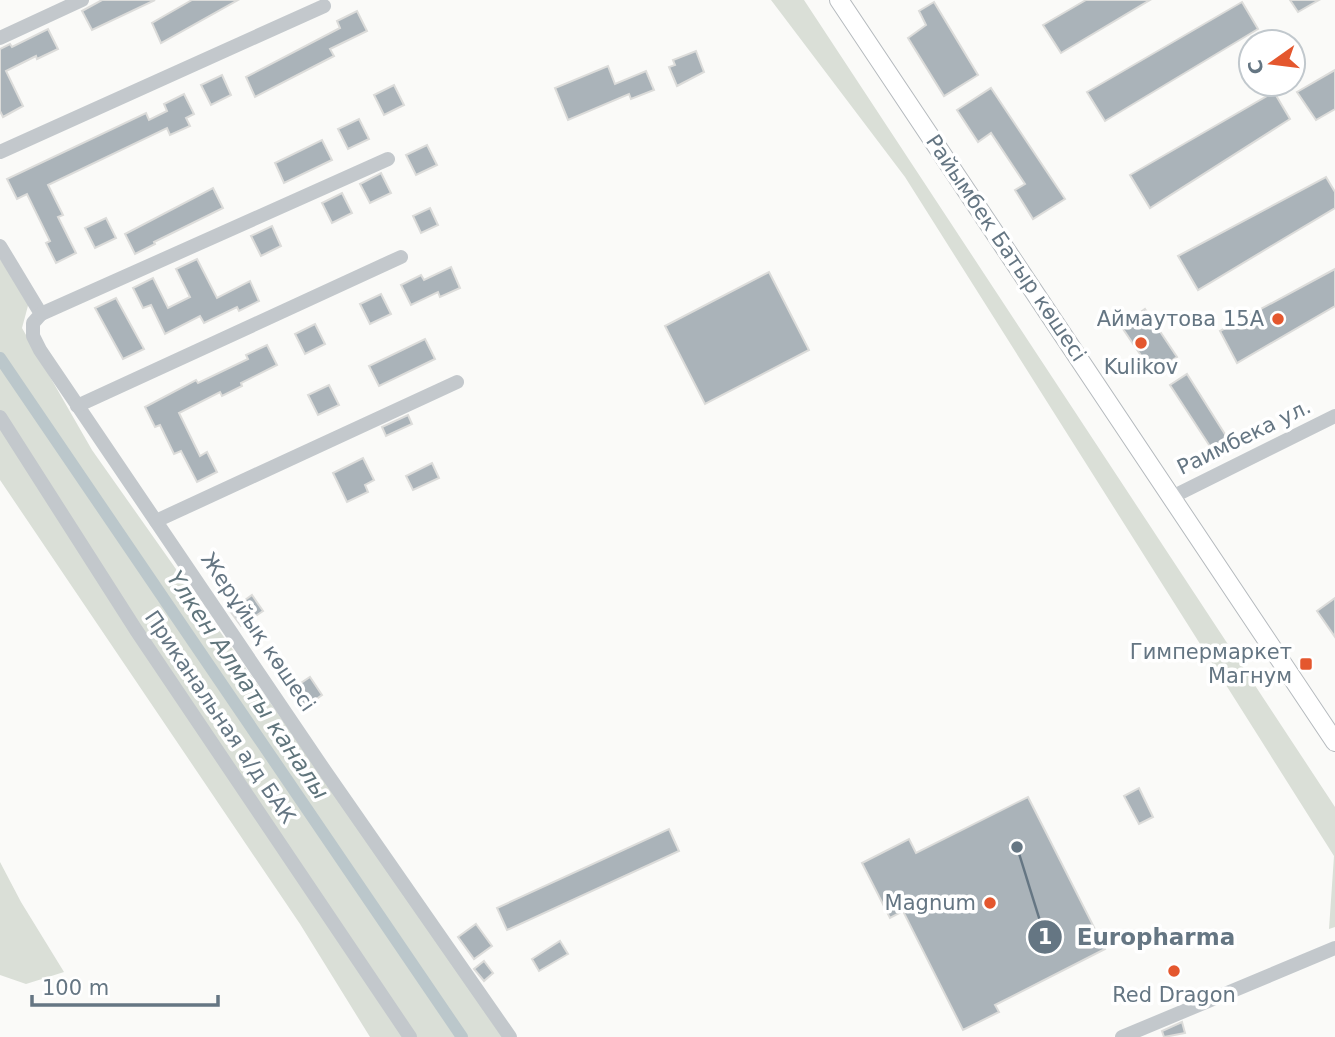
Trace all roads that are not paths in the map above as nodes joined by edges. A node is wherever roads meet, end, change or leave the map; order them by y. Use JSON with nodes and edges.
{"nodes":[{"id":1,"x":82,"y":0,"type":"edge"},
{"id":2,"x":839,"y":0,"type":"edge"},
{"id":3,"x":324,"y":6,"type":"dead end"},
{"id":4,"x":0,"y":38,"type":"edge"},
{"id":5,"x":0,"y":152,"type":"edge"},
{"id":6,"x":388,"y":159,"type":"dead end"},
{"id":7,"x":0,"y":246,"type":"edge"},
{"id":8,"x":401,"y":257,"type":"dead end"},
{"id":9,"x":41,"y":314,"type":"junction"},
{"id":10,"x":457,"y":382,"type":"dead end"},
{"id":11,"x":77,"y":406,"type":"junction"},
{"id":12,"x":1335,"y":416,"type":"edge"},
{"id":13,"x":0,"y":417,"type":"edge"},
{"id":14,"x":1172,"y":497,"type":"junction"},
{"id":15,"x":156,"y":521,"type":"junction"},
{"id":16,"x":1335,"y":743,"type":"edge"},
{"id":17,"x":1335,"y":948,"type":"edge"},
{"id":18,"x":410,"y":1037,"type":"edge"},
{"id":19,"x":510,"y":1037,"type":"edge"},
{"id":20,"x":1122,"y":1037,"type":"edge"}],
"edges":[{"from":1,"to":4,"type":"street"},
{"from":2,"to":14,"type":"main road","name":"Райымбек Батыр көшесі"},
{"from":3,"to":5,"type":"street"},
{"from":6,"to":9,"type":"street"},
{"from":7,"to":9,"type":"street"},
{"from":8,"to":11,"type":"street"},
{"from":9,"to":11,"type":"street","name":"Жерұйық көшесі"},
{"from":10,"to":15,"type":"street"},
{"from":11,"to":15,"type":"street","name":"Жерұйық көшесі"},
{"from":12,"to":14,"type":"street","name":"Раимбека ул."},
{"from":13,"to":18,"type":"street","name":"Приканальная а/д БАК"},
{"from":14,"to":16,"type":"main road","name":"Райымбек Батыр көшесі"},
{"from":15,"to":19,"type":"street","name":"Жерұйық көшесі"},
{"from":17,"to":20,"type":"street"}]}
